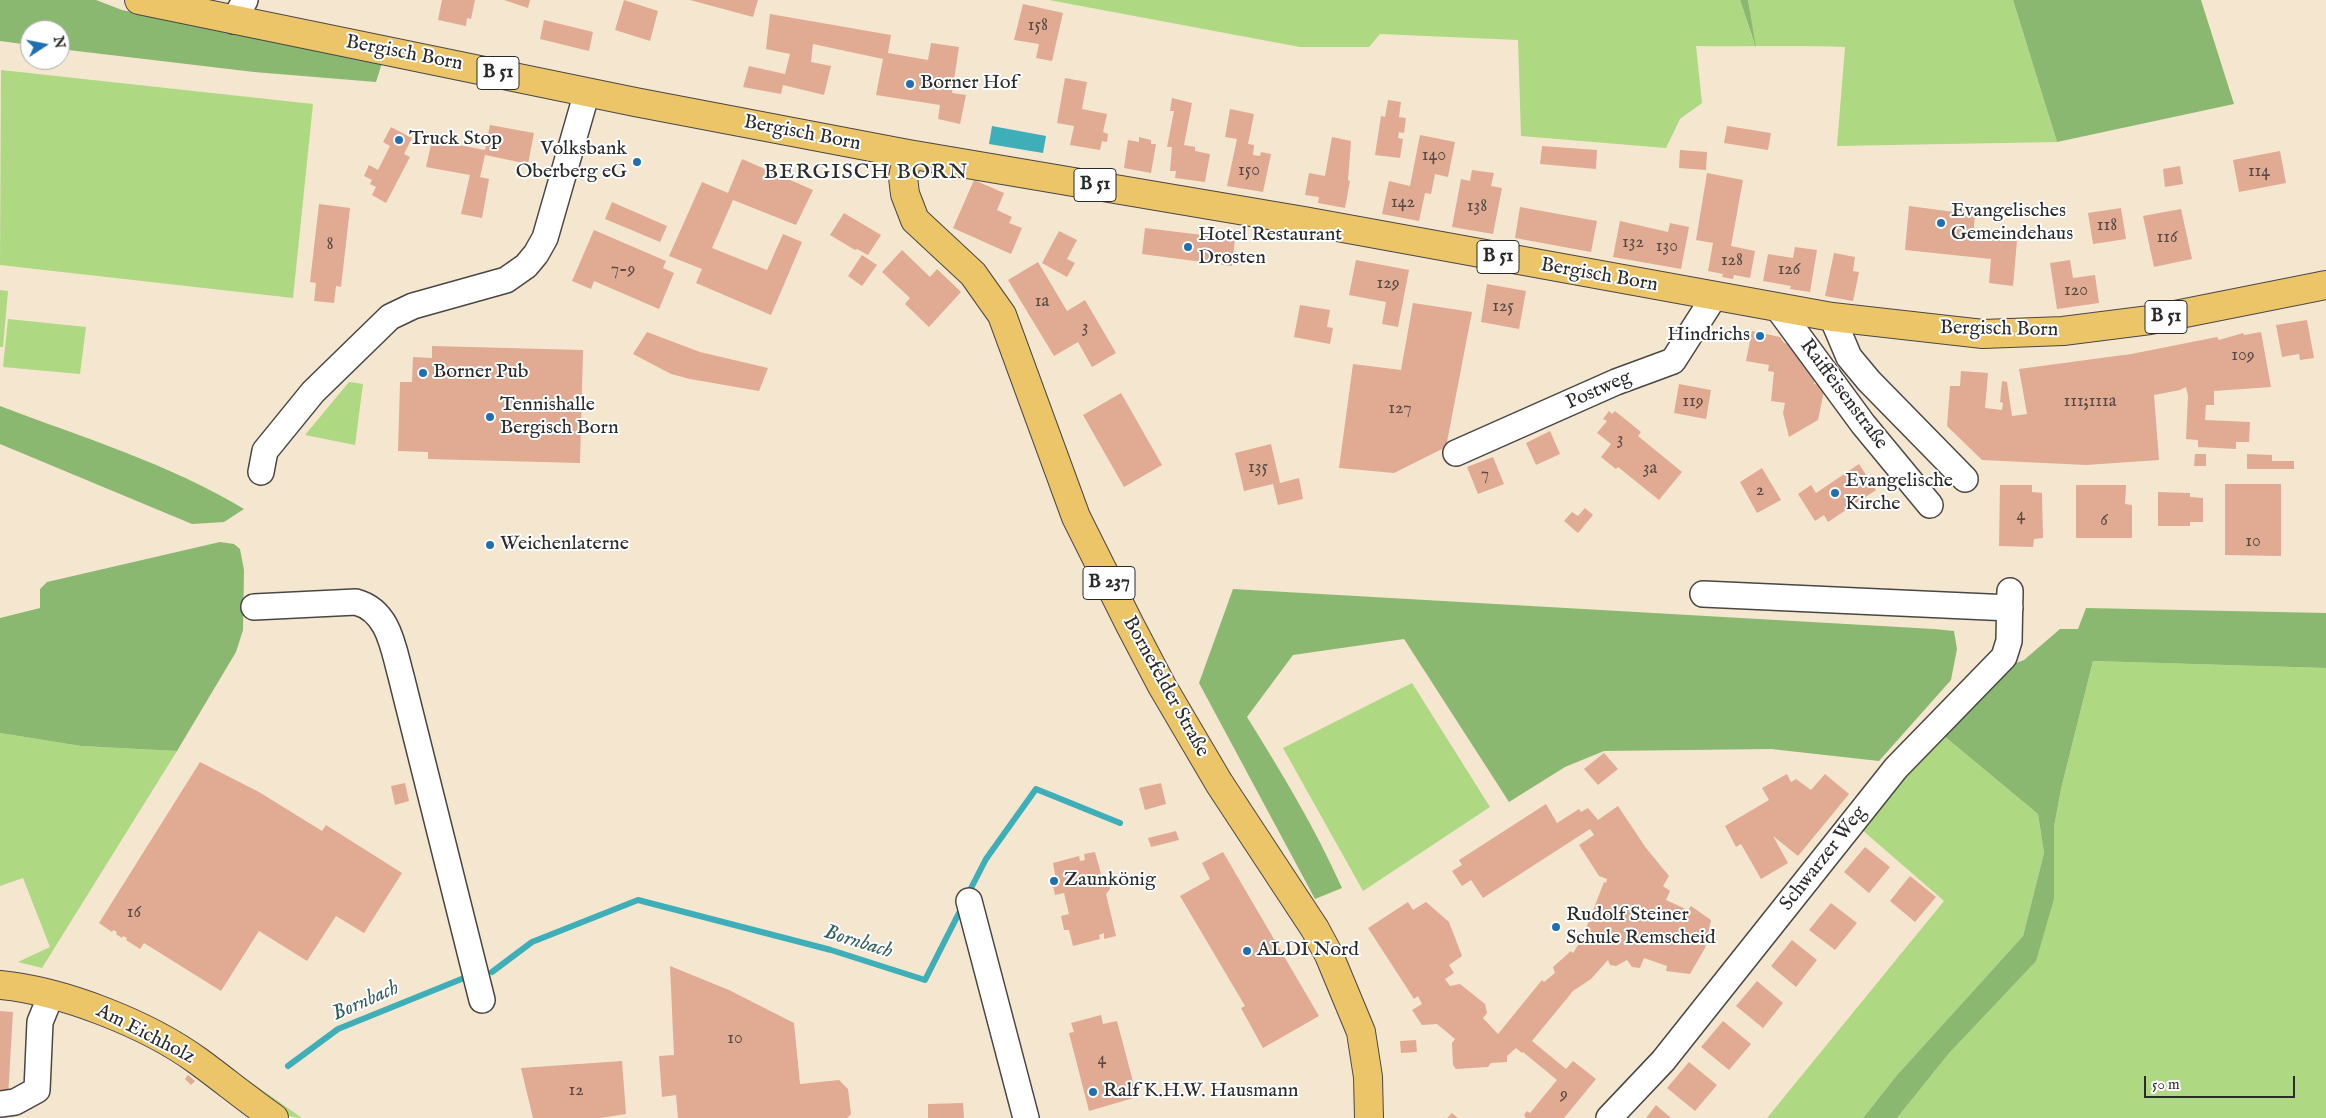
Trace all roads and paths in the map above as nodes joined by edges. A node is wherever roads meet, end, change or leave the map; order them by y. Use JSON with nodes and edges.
{"nodes":[{"id":1,"x":139,"y":0,"type":"edge"},
{"id":2,"x":240,"y":10,"type":"edge"},
{"id":3,"x":586,"y":92,"type":"junction"},
{"id":4,"x":908,"y":154,"type":"junction"},
{"id":5,"x":2326,"y":285,"type":"edge"},
{"id":6,"x":1714,"y":297,"type":"junction"},
{"id":7,"x":1777,"y":307,"type":"junction"},
{"id":8,"x":1832,"y":317,"type":"junction"},
{"id":9,"x":1456,"y":453,"type":"dead end"},
{"id":10,"x":261,"y":472,"type":"dead end"},
{"id":11,"x":1964,"y":478,"type":"dead end"},
{"id":12,"x":1930,"y":505,"type":"dead end"},
{"id":13,"x":1703,"y":594,"type":"dead end"},
{"id":14,"x":254,"y":607,"type":"dead end"},
{"id":15,"x":969,"y":901,"type":"dead end"},
{"id":16,"x":0,"y":986,"type":"edge"},
{"id":17,"x":51,"y":995,"type":"junction"},
{"id":18,"x":482,"y":1000,"type":"dead end"},
{"id":19,"x":0,"y":1104,"type":"edge"},
{"id":20,"x":274,"y":1118,"type":"edge"},
{"id":21,"x":1026,"y":1118,"type":"edge"},
{"id":22,"x":1369,"y":1118,"type":"edge"},
{"id":23,"x":1609,"y":1118,"type":"edge"}],
"edges":[{"from":1,"to":2,"type":"main road","name":"Bergisch Born","number":"B 51"},
{"from":2,"to":3,"type":"main road","name":"Bergisch Born","number":"B 51"},
{"from":3,"to":4,"type":"main road","name":"Bergisch Born","number":"B 51"},
{"from":3,"to":10,"type":"street"},
{"from":4,"to":6,"type":"main road","name":"Bergisch Born","number":"B 51"},
{"from":4,"to":22,"type":"main road","name":"Bornefelder Straße","number":"B 237"},
{"from":5,"to":8,"type":"main road","name":"Bergisch Born","number":"B 51"},
{"from":6,"to":7,"type":"main road","name":"Bergisch Born","number":"B 51"},
{"from":6,"to":9,"type":"street","name":"Postweg"},
{"from":7,"to":8,"type":"main road","name":"Bergisch Born","number":"B 51"},
{"from":7,"to":12,"type":"street","name":"Raiffeisenstraße"},
{"from":8,"to":11,"type":"street","name":"Raiffeisenstraße"},
{"from":13,"to":23,"type":"street","name":"Schwarzer Weg"},
{"from":14,"to":18,"type":"street"},
{"from":15,"to":21,"type":"street"},
{"from":16,"to":17,"type":"main road","name":"Am Eichholz"},
{"from":17,"to":19,"type":"street"},
{"from":17,"to":20,"type":"main road","name":"Am Eichholz"}]}
